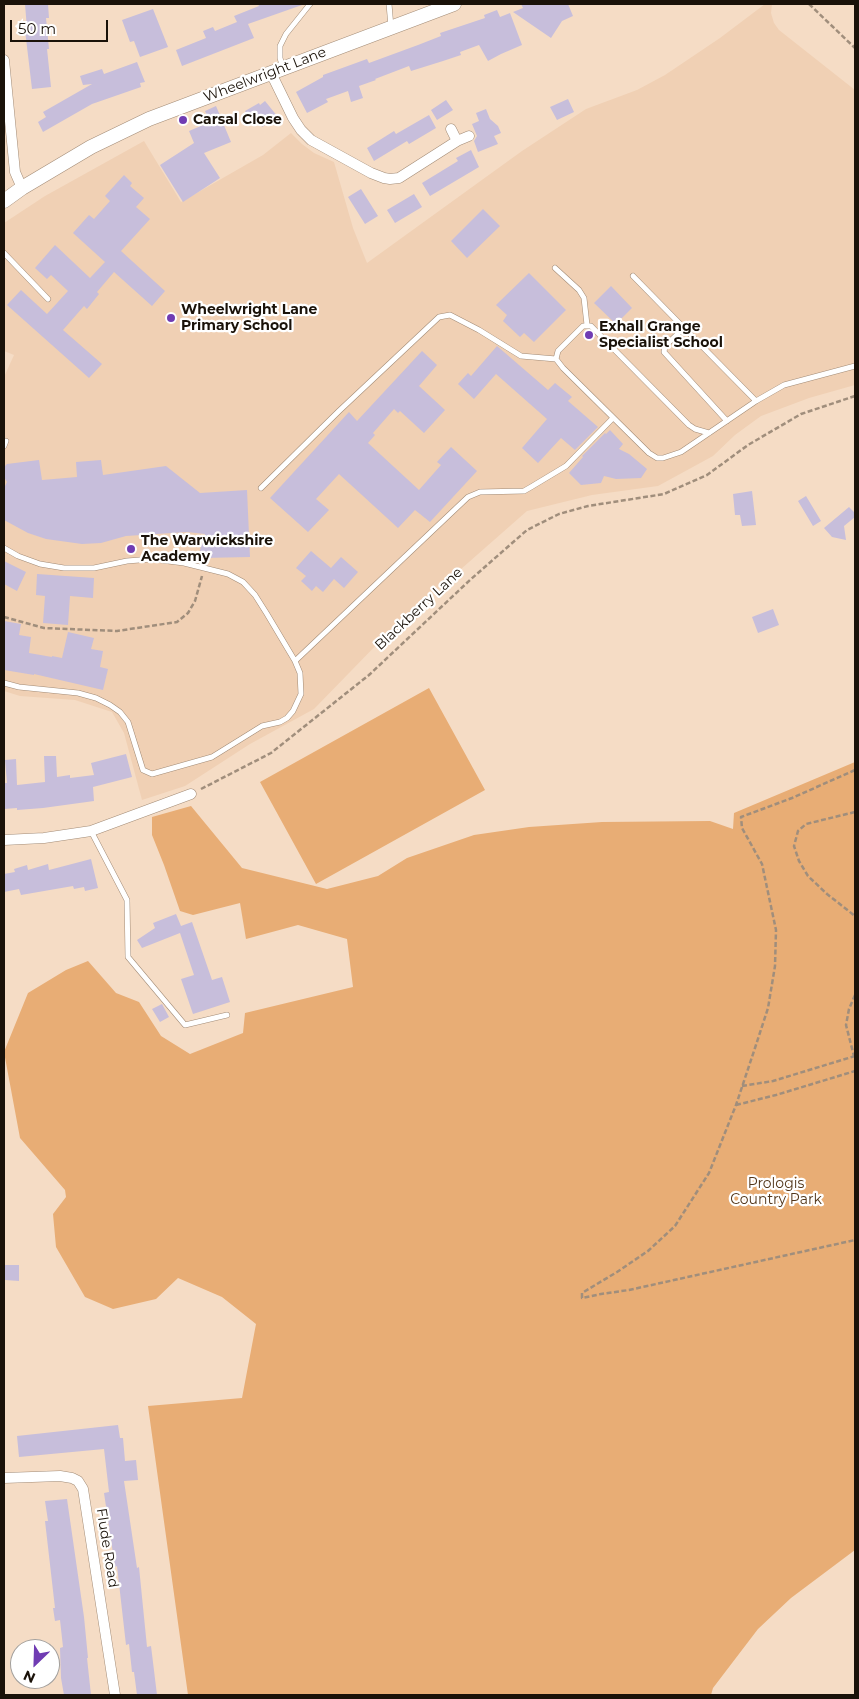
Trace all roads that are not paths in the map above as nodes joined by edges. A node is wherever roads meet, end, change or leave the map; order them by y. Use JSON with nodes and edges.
{"nodes":[{"id":1,"x":310,"y":4,"type":"edge"},
{"id":2,"x":389,"y":4,"type":"edge"},
{"id":3,"x":454,"y":4,"type":"edge"},
{"id":4,"x":391,"y":28,"type":"junction"},
{"id":5,"x":4,"y":60,"type":"edge"},
{"id":6,"x":277,"y":70,"type":"junction"},
{"id":7,"x":451,"y":130,"type":"dead end"},
{"id":8,"x":468,"y":136,"type":"dead end"},
{"id":9,"x":457,"y":141,"type":"junction"},
{"id":10,"x":22,"y":188,"type":"junction"},
{"id":11,"x":4,"y":201,"type":"edge"},
{"id":12,"x":4,"y":254,"type":"edge"},
{"id":13,"x":555,"y":268,"type":"dead end"},
{"id":14,"x":633,"y":276,"type":"dead end"},
{"id":15,"x":48,"y":299,"type":"dead end"},
{"id":16,"x":587,"y":325,"type":"junction"},
{"id":17,"x":684,"y":328,"type":"junction"},
{"id":18,"x":556,"y":360,"type":"junction"},
{"id":19,"x":855,"y":366,"type":"edge"},
{"id":20,"x":756,"y":401,"type":"junction"},
{"id":21,"x":613,"y":418,"type":"junction"},
{"id":22,"x":726,"y":421,"type":"junction"},
{"id":23,"x":709,"y":433,"type":"junction"},
{"id":24,"x":261,"y":488,"type":"dead end"},
{"id":25,"x":4,"y":548,"type":"edge"},
{"id":26,"x":295,"y":661,"type":"junction"},
{"id":27,"x":4,"y":683,"type":"edge"},
{"id":28,"x":191,"y":794,"type":"road end"},
{"id":29,"x":91,"y":831,"type":"junction"},
{"id":30,"x":4,"y":840,"type":"edge"},
{"id":31,"x":227,"y":1015,"type":"dead end"},
{"id":32,"x":4,"y":1478,"type":"edge"},
{"id":33,"x":115,"y":1695,"type":"edge"}],
"edges":[{"from":1,"to":6,"type":"lane"},
{"from":2,"to":4,"type":"lane"},
{"from":3,"to":4,"type":"street","name":"Wheelwright Lane"},
{"from":4,"to":6,"type":"street","name":"Wheelwright Lane"},
{"from":5,"to":10,"type":"street"},
{"from":6,"to":9,"type":"street"},
{"from":6,"to":10,"type":"street","name":"Wheelwright Lane"},
{"from":7,"to":9,"type":"street"},
{"from":8,"to":9,"type":"street"},
{"from":10,"to":11,"type":"street","name":"Wheelwright Lane"},
{"from":12,"to":15,"type":"lane"},
{"from":13,"to":16,"type":"lane"},
{"from":14,"to":17,"type":"lane"},
{"from":16,"to":18,"type":"lane"},
{"from":16,"to":23,"type":"lane"},
{"from":17,"to":20,"type":"lane"},
{"from":17,"to":22,"type":"lane"},
{"from":18,"to":21,"type":"lane"},
{"from":18,"to":24,"type":"lane"},
{"from":19,"to":20,"type":"lane"},
{"from":20,"to":22,"type":"lane"},
{"from":21,"to":23,"type":"lane"},
{"from":21,"to":26,"type":"lane"},
{"from":22,"to":23,"type":"lane"},
{"from":25,"to":26,"type":"lane"},
{"from":26,"to":27,"type":"lane"},
{"from":28,"to":29,"type":"street"},
{"from":29,"to":30,"type":"street"},
{"from":29,"to":31,"type":"lane"},
{"from":32,"to":33,"type":"street","name":"Flude Road"}]}
